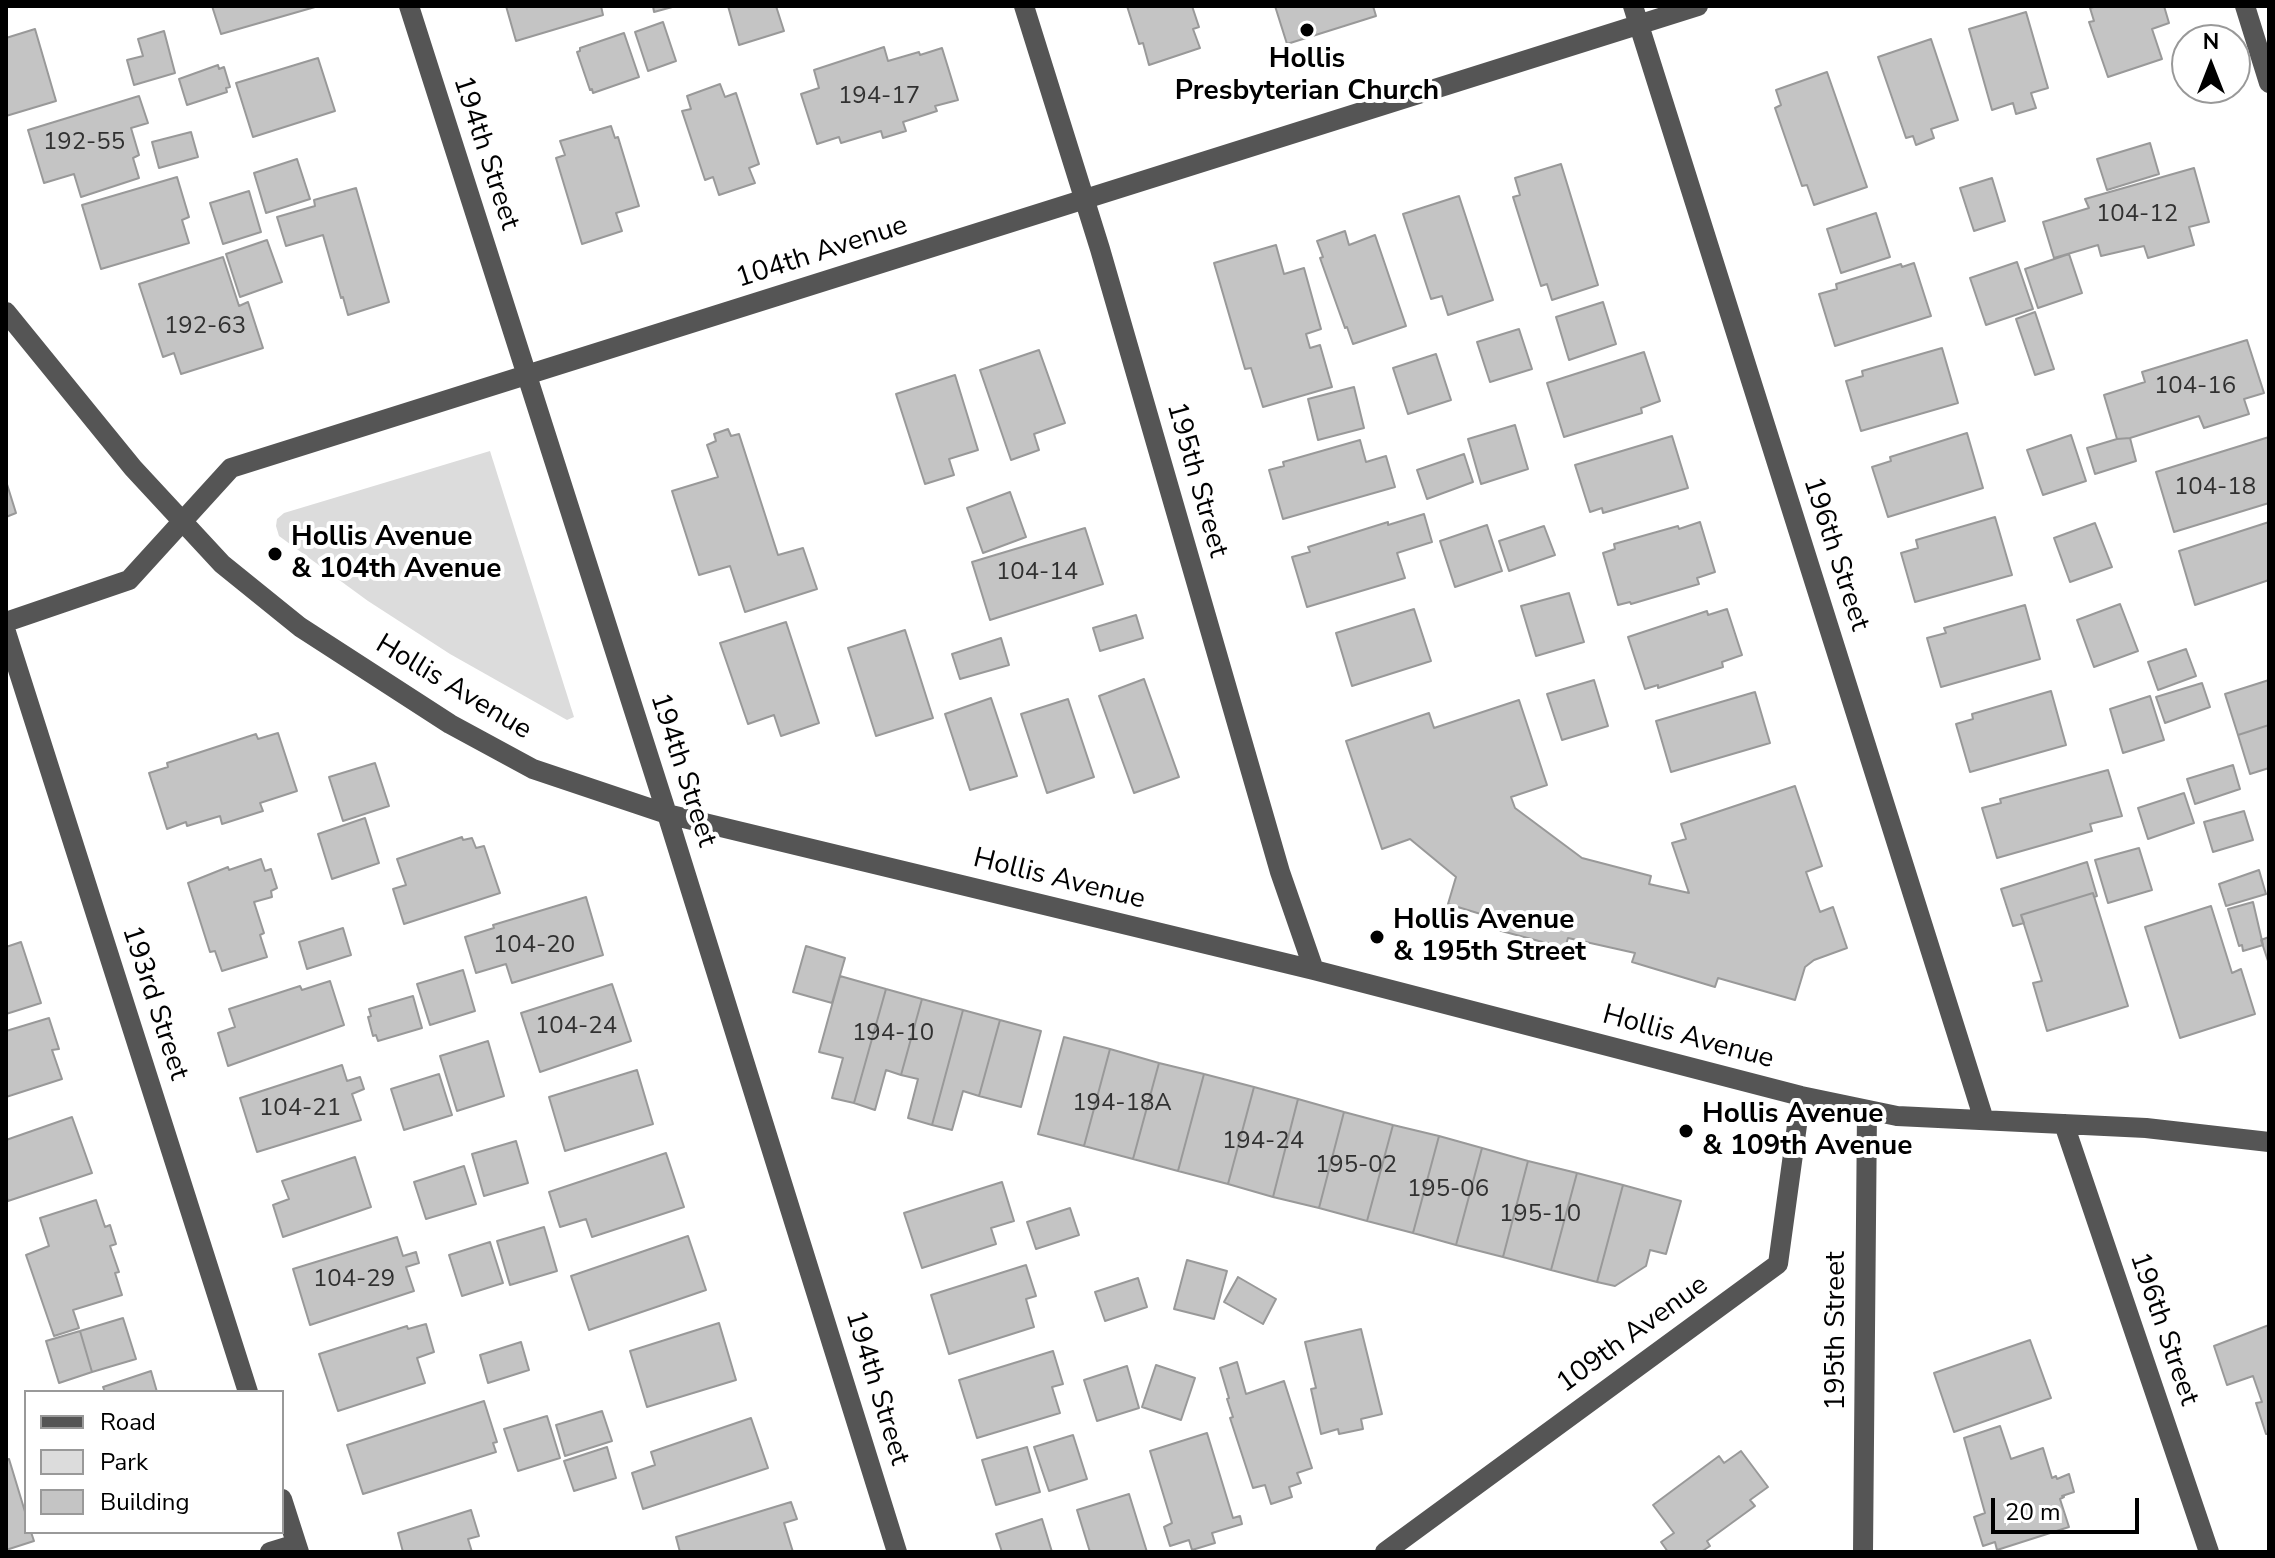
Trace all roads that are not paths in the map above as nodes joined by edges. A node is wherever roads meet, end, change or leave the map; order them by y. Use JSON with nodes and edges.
{"nodes":[{"id":1,"x":409,"y":6,"type":"edge"},
{"id":2,"x":1024,"y":6,"type":"edge"},
{"id":3,"x":1698,"y":6,"type":"edge"},
{"id":4,"x":2245,"y":6,"type":"edge"},
{"id":5,"x":1636,"y":15,"type":"edge"},
{"id":6,"x":2269,"y":83,"type":"edge"},
{"id":7,"x":1085,"y":199,"type":"junction"},
{"id":8,"x":6,"y":312,"type":"edge"},
{"id":9,"x":526,"y":376,"type":"junction"},
{"id":10,"x":183,"y":522,"type":"junction"},
{"id":11,"x":6,"y":622,"type":"edge"},
{"id":12,"x":6,"y":632,"type":"edge"},
{"id":13,"x":667,"y":814,"type":"junction"},
{"id":14,"x":1314,"y":970,"type":"junction"},
{"id":15,"x":1801,"y":1096,"type":"junction"},
{"id":16,"x":1867,"y":1110,"type":"junction"},
{"id":17,"x":1984,"y":1120,"type":"junction"},
{"id":18,"x":2064,"y":1124,"type":"junction"},
{"id":19,"x":2269,"y":1142,"type":"edge"},
{"id":20,"x":247,"y":1390,"type":"edge"},
{"id":21,"x":284,"y":1506,"type":"edge"},
{"id":22,"x":297,"y":1548,"type":"edge"},
{"id":23,"x":270,"y":1552,"type":"edge"},
{"id":24,"x":897,"y":1552,"type":"edge"},
{"id":25,"x":1385,"y":1552,"type":"edge"},
{"id":26,"x":1863,"y":1552,"type":"edge"},
{"id":27,"x":2209,"y":1552,"type":"edge"}],
"edges":[{"from":1,"to":9,"type":"street","name":"194th Street"},
{"from":2,"to":7,"type":"street","name":"195th Street"},
{"from":3,"to":5,"type":"street","name":"104th Avenue"},
{"from":4,"to":6,"type":"street"},
{"from":5,"to":7,"type":"street","name":"104th Avenue"},
{"from":5,"to":17,"type":"street","name":"196th Street"},
{"from":7,"to":9,"type":"street","name":"104th Avenue"},
{"from":7,"to":14,"type":"street","name":"195th Street"},
{"from":8,"to":10,"type":"street","name":"Hollis Avenue"},
{"from":9,"to":10,"type":"street","name":"104th Avenue"},
{"from":9,"to":13,"type":"street","name":"194th Street"},
{"from":10,"to":11,"type":"street","name":"104th Avenue"},
{"from":10,"to":13,"type":"street","name":"Hollis Avenue"},
{"from":12,"to":20,"type":"street","name":"193rd Street"},
{"from":13,"to":14,"type":"street","name":"Hollis Avenue"},
{"from":13,"to":24,"type":"street","name":"194th Street"},
{"from":14,"to":15,"type":"street","name":"Hollis Avenue"},
{"from":15,"to":16,"type":"street","name":"Hollis Avenue"},
{"from":15,"to":25,"type":"street","name":"109th Avenue"},
{"from":16,"to":17,"type":"street","name":"Hollis Avenue"},
{"from":16,"to":26,"type":"street","name":"195th Street"},
{"from":17,"to":18,"type":"street","name":"Hollis Avenue"},
{"from":18,"to":19,"type":"street","name":"Hollis Avenue"},
{"from":18,"to":27,"type":"street","name":"196th Street"},
{"from":21,"to":22,"type":"street"},
{"from":22,"to":23,"type":"street"}]}
